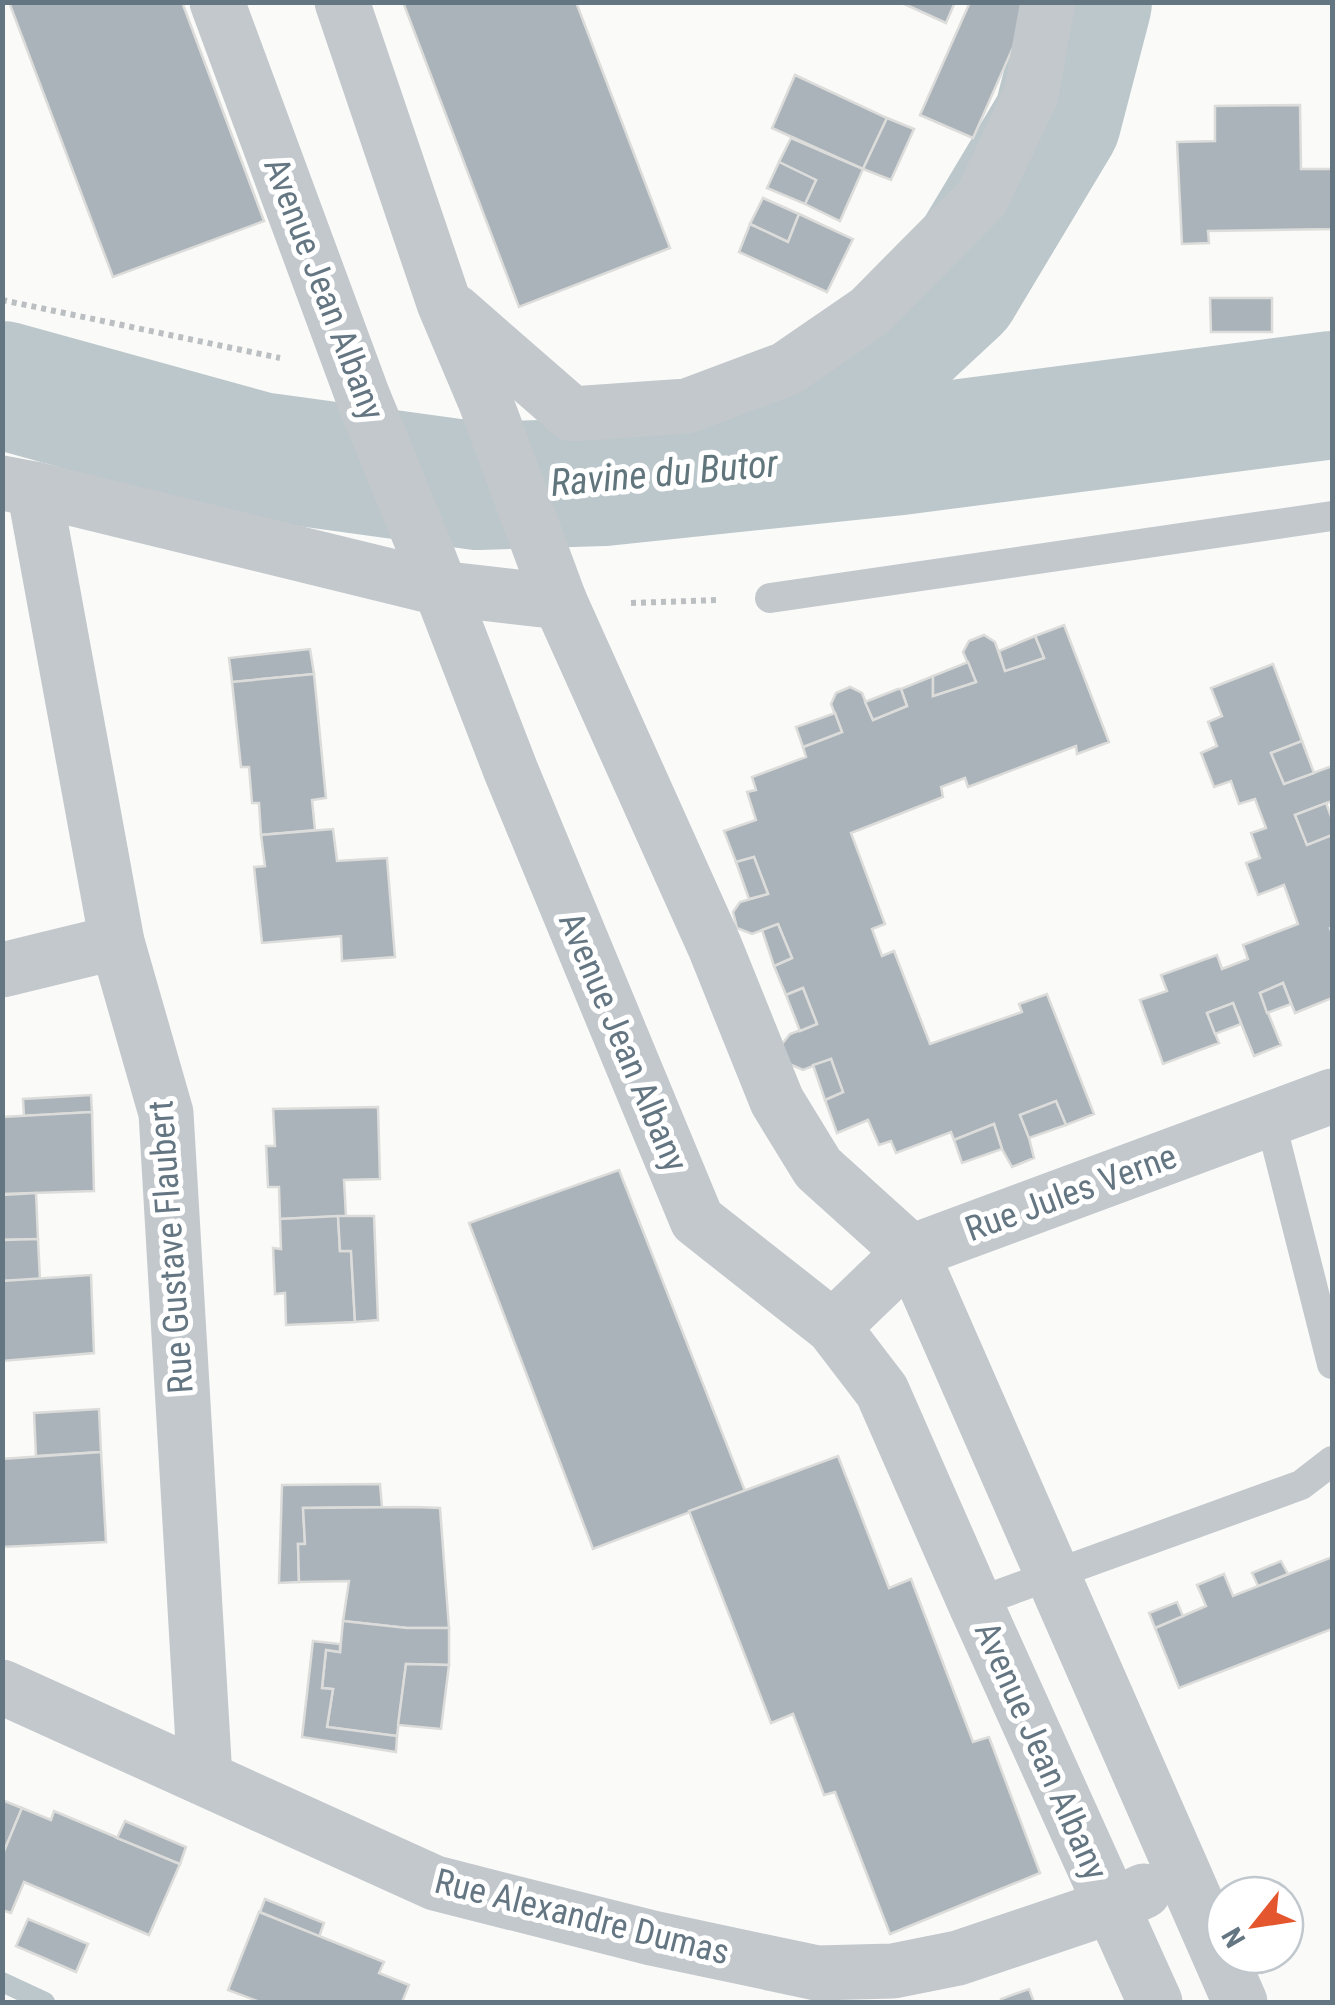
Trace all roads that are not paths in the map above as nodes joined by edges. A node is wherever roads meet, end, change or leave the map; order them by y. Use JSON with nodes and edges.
{"nodes":[{"id":1,"x":216,"y":2,"type":"edge"},
{"id":2,"x":342,"y":2,"type":"edge"},
{"id":3,"x":1048,"y":2,"type":"edge"},
{"id":4,"x":444,"y":303,"type":"junction"},
{"id":5,"x":18,"y":486,"type":"edge"},
{"id":6,"x":1332,"y":516,"type":"edge"},
{"id":7,"x":434,"y":572,"type":"junction"},
{"id":8,"x":553,"y":583,"type":"junction"},
{"id":9,"x":770,"y":598,"type":"road end"},
{"id":10,"x":117,"y":942,"type":"junction"},
{"id":11,"x":2,"y":970,"type":"edge"},
{"id":12,"x":1332,"y":1096,"type":"edge"},
{"id":13,"x":1270,"y":1118,"type":"junction"},
{"id":14,"x":911,"y":1252,"type":"junction"},
{"id":15,"x":833,"y":1327,"type":"junction"},
{"id":16,"x":1332,"y":1364,"type":"edge"},
{"id":17,"x":1332,"y":1461,"type":"edge"},
{"id":18,"x":1054,"y":1575,"type":"junction"},
{"id":19,"x":974,"y":1603,"type":"junction"},
{"id":20,"x":2,"y":1687,"type":"edge"},
{"id":21,"x":204,"y":1778,"type":"junction"},
{"id":22,"x":1184,"y":1873,"type":"junction"},
{"id":23,"x":1112,"y":1906,"type":"junction"},
{"id":24,"x":816,"y":1988,"type":"edge"},
{"id":25,"x":1155,"y":2002,"type":"edge"},
{"id":26,"x":1240,"y":2002,"type":"edge"}],
"edges":[{"from":1,"to":7,"type":"street","name":"Avenue Jean Albany"},
{"from":2,"to":4,"type":"street"},
{"from":3,"to":4,"type":"street"},
{"from":4,"to":8,"type":"street"},
{"from":5,"to":7,"type":"street","name":"Rue Gustave Flaubert"},
{"from":5,"to":10,"type":"street","name":"Rue Gustave Flaubert"},
{"from":6,"to":9,"type":"lane"},
{"from":7,"to":8,"type":"street","name":"Rue Gustave Flaubert"},
{"from":7,"to":15,"type":"street","name":"Avenue Jean Albany"},
{"from":8,"to":14,"type":"street"},
{"from":10,"to":11,"type":"street"},
{"from":10,"to":21,"type":"street","name":"Rue Gustave Flaubert"},
{"from":12,"to":13,"type":"street","name":"Rue Jules Verne"},
{"from":13,"to":14,"type":"street","name":"Rue Jules Verne"},
{"from":13,"to":16,"type":"lane"},
{"from":14,"to":15,"type":"street","name":"Rue Jules Verne"},
{"from":14,"to":18,"type":"street"},
{"from":15,"to":19,"type":"street","name":"Avenue Jean Albany"},
{"from":17,"to":18,"type":"lane"},
{"from":18,"to":19,"type":"lane"},
{"from":18,"to":22,"type":"street"},
{"from":19,"to":23,"type":"street","name":"Avenue Jean Albany"},
{"from":20,"to":21,"type":"street","name":"Rue Alexandre Dumas"},
{"from":21,"to":24,"type":"street","name":"Rue Alexandre Dumas"},
{"from":22,"to":23,"type":"street","name":"Rue Alexandre Dumas"},
{"from":22,"to":26,"type":"street"},
{"from":23,"to":24,"type":"street","name":"Rue Alexandre Dumas"},
{"from":23,"to":25,"type":"street","name":"Avenue Jean Albany"}]}
